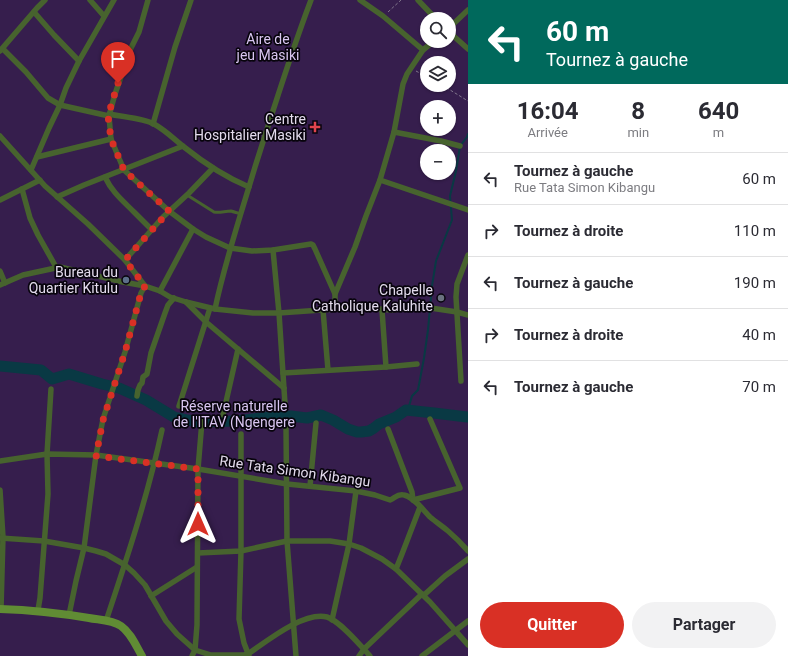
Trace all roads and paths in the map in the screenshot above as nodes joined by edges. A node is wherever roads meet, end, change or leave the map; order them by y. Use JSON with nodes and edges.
{"nodes":[{"id":1,"x":45,"y":0,"type":"edge"},
{"id":2,"x":90,"y":0,"type":"edge"},
{"id":3,"x":114,"y":0,"type":"edge"},
{"id":4,"x":148,"y":0,"type":"edge"},
{"id":5,"x":191,"y":0,"type":"edge"},
{"id":6,"x":310,"y":0,"type":"edge"},
{"id":7,"x":360,"y":0,"type":"edge"},
{"id":8,"x":401,"y":0,"type":"edge"},
{"id":9,"x":418,"y":0,"type":"edge"},
{"id":10,"x":468,"y":10,"type":"edge"},
{"id":11,"x":34,"y":12,"type":"junction"},
{"id":12,"x":429,"y":12,"type":"edge"},
{"id":13,"x":104,"y":16,"type":"junction"},
{"id":14,"x":384,"y":16,"type":"junction"},
{"id":15,"x":456,"y":21,"type":"edge"},
{"id":16,"x":456,"y":38,"type":"edge"},
{"id":17,"x":425,"y":48,"type":"edge"},
{"id":18,"x":468,"y":49,"type":"edge"},
{"id":19,"x":1,"y":50,"type":"edge"},
{"id":20,"x":423,"y":50,"type":"junction"},
{"id":21,"x":79,"y":61,"type":"junction"},
{"id":22,"x":410,"y":68,"type":"junction"},
{"id":23,"x":420,"y":73,"type":"edge"},
{"id":24,"x":453,"y":92,"type":"edge"},
{"id":25,"x":468,"y":101,"type":"edge"},
{"id":26,"x":60,"y":105,"type":"junction"},
{"id":27,"x":109,"y":115,"type":"junction"},
{"id":28,"x":153,"y":124,"type":"junction"},
{"id":29,"x":394,"y":132,"type":"junction"},
{"id":30,"x":0,"y":136,"type":"edge"},
{"id":31,"x":111,"y":139,"type":"junction"},
{"id":32,"x":183,"y":146,"type":"junction"},
{"id":33,"x":460,"y":146,"type":"dead end"},
{"id":34,"x":37,"y":157,"type":"junction"},
{"id":35,"x":213,"y":168,"type":"junction"},
{"id":36,"x":31,"y":170,"type":"junction"},
{"id":37,"x":124,"y":170,"type":"junction"},
{"id":38,"x":105,"y":177,"type":"junction"},
{"id":39,"x":40,"y":180,"type":"junction"},
{"id":40,"x":380,"y":180,"type":"junction"},
{"id":41,"x":249,"y":187,"type":"junction"},
{"id":42,"x":22,"y":190,"type":"junction"},
{"id":43,"x":187,"y":195,"type":"junction"},
{"id":44,"x":57,"y":197,"type":"junction"},
{"id":45,"x":0,"y":200,"type":"edge"},
{"id":46,"x":468,"y":210,"type":"edge"},
{"id":47,"x":169,"y":211,"type":"junction"},
{"id":48,"x":241,"y":214,"type":"junction"},
{"id":49,"x":193,"y":229,"type":"junction"},
{"id":50,"x":152,"y":230,"type":"junction"},
{"id":51,"x":230,"y":248,"type":"junction"},
{"id":52,"x":273,"y":250,"type":"junction"},
{"id":53,"x":468,"y":256,"type":"edge"},
{"id":54,"x":125,"y":260,"type":"junction"},
{"id":55,"x":51,"y":268,"type":"junction"},
{"id":56,"x":0,"y":271,"type":"edge"},
{"id":57,"x":3,"y":284,"type":"edge"},
{"id":58,"x":145,"y":286,"type":"junction"},
{"id":59,"x":160,"y":291,"type":"junction"},
{"id":60,"x":335,"y":294,"type":"junction"},
{"id":61,"x":174,"y":298,"type":"junction"},
{"id":62,"x":186,"y":302,"type":"junction"},
{"id":63,"x":212,"y":309,"type":"junction"},
{"id":64,"x":335,"y":309,"type":"junction"},
{"id":65,"x":323,"y":310,"type":"junction"},
{"id":66,"x":382,"y":310,"type":"junction"},
{"id":67,"x":279,"y":312,"type":"junction"},
{"id":68,"x":457,"y":312,"type":"junction"},
{"id":69,"x":468,"y":315,"type":"edge"},
{"id":70,"x":206,"y":322,"type":"junction"},
{"id":71,"x":238,"y":349,"type":"junction"},
{"id":72,"x":417,"y":364,"type":"dead end"},
{"id":73,"x":386,"y":367,"type":"junction"},
{"id":74,"x":328,"y":370,"type":"junction"},
{"id":75,"x":283,"y":373,"type":"junction"},
{"id":76,"x":461,"y":381,"type":"dead end"},
{"id":77,"x":284,"y":388,"type":"junction"},
{"id":78,"x":51,"y":389,"type":"dead end"},
{"id":79,"x":137,"y":396,"type":"dead end"},
{"id":80,"x":285,"y":404,"type":"dead end"},
{"id":81,"x":178,"y":406,"type":"dead end"},
{"id":82,"x":224,"y":415,"type":"dead end"},
{"id":83,"x":430,"y":419,"type":"dead end"},
{"id":84,"x":202,"y":421,"type":"dead end"},
{"id":85,"x":316,"y":423,"type":"dead end"},
{"id":86,"x":286,"y":426,"type":"dead end"},
{"id":87,"x":388,"y":429,"type":"dead end"},
{"id":88,"x":162,"y":430,"type":"dead end"},
{"id":89,"x":241,"y":434,"type":"dead end"},
{"id":90,"x":47,"y":454,"type":"junction"},
{"id":91,"x":96,"y":456,"type":"junction"},
{"id":92,"x":0,"y":461,"type":"edge"},
{"id":93,"x":155,"y":463,"type":"junction"},
{"id":94,"x":198,"y":469,"type":"junction"},
{"id":95,"x":241,"y":476,"type":"junction"},
{"id":96,"x":287,"y":484,"type":"junction"},
{"id":97,"x":310,"y":486,"type":"junction"},
{"id":98,"x":0,"y":490,"type":"edge"},
{"id":99,"x":356,"y":491,"type":"junction"},
{"id":100,"x":413,"y":500,"type":"junction"},
{"id":101,"x":420,"y":507,"type":"junction"},
{"id":102,"x":1,"y":538,"type":"edge"},
{"id":103,"x":287,"y":540,"type":"junction"},
{"id":104,"x":44,"y":541,"type":"junction"},
{"id":105,"x":349,"y":544,"type":"junction"},
{"id":106,"x":84,"y":548,"type":"junction"},
{"id":107,"x":468,"y":550,"type":"edge"},
{"id":108,"x":241,"y":551,"type":"junction"},
{"id":109,"x":198,"y":552,"type":"junction"},
{"id":110,"x":468,"y":559,"type":"edge"},
{"id":111,"x":125,"y":565,"type":"junction"},
{"id":112,"x":197,"y":567,"type":"junction"},
{"id":113,"x":396,"y":569,"type":"junction"},
{"id":114,"x":423,"y":595,"type":"junction"},
{"id":115,"x":152,"y":596,"type":"junction"},
{"id":116,"x":0,"y":609,"type":"edge"},
{"id":117,"x":38,"y":610,"type":"junction"},
{"id":118,"x":69,"y":615,"type":"junction"},
{"id":119,"x":332,"y":620,"type":"junction"},
{"id":120,"x":106,"y":621,"type":"junction"},
{"id":121,"x":468,"y":621,"type":"edge"},
{"id":122,"x":293,"y":624,"type":"junction"},
{"id":123,"x":455,"y":631,"type":"junction"},
{"id":124,"x":468,"y":646,"type":"edge"},
{"id":125,"x":364,"y":649,"type":"junction"},
{"id":126,"x":193,"y":653,"type":"edge"},
{"id":127,"x":249,"y":655,"type":"edge"},
{"id":128,"x":142,"y":656,"type":"edge"},
{"id":129,"x":296,"y":656,"type":"edge"},
{"id":130,"x":359,"y":656,"type":"edge"},
{"id":131,"x":370,"y":656,"type":"edge"},
{"id":132,"x":422,"y":656,"type":"edge"}],
"edges":[{"from":1,"to":11,"type":"street"},
{"from":2,"to":13,"type":"street"},
{"from":3,"to":13,"type":"street"},
{"from":4,"to":27,"type":"street"},
{"from":5,"to":28,"type":"street"},
{"from":6,"to":41,"type":"street"},
{"from":7,"to":14,"type":"street"},
{"from":8,"to":14,"type":"path"},
{"from":9,"to":12,"type":"street"},
{"from":10,"to":15,"type":"street"},
{"from":11,"to":19,"type":"street"},
{"from":11,"to":21,"type":"street"},
{"from":13,"to":21,"type":"street"},
{"from":14,"to":20,"type":"street"},
{"from":16,"to":18,"type":"street"},
{"from":17,"to":20,"type":"street"},
{"from":19,"to":26,"type":"street"},
{"from":20,"to":22,"type":"street"},
{"from":21,"to":26,"type":"street"},
{"from":22,"to":23,"type":"path"},
{"from":22,"to":29,"type":"street"},
{"from":24,"to":25,"type":"path"},
{"from":26,"to":27,"type":"street"},
{"from":26,"to":34,"type":"street"},
{"from":27,"to":28,"type":"street"},
{"from":27,"to":31,"type":"street"},
{"from":28,"to":32,"type":"street"},
{"from":29,"to":33,"type":"street"},
{"from":29,"to":40,"type":"street"},
{"from":30,"to":36,"type":"street"},
{"from":31,"to":34,"type":"street"},
{"from":31,"to":37,"type":"street"},
{"from":32,"to":35,"type":"street"},
{"from":32,"to":37,"type":"street"},
{"from":34,"to":36,"type":"street"},
{"from":35,"to":41,"type":"street"},
{"from":35,"to":43,"type":"street"},
{"from":36,"to":39,"type":"street"},
{"from":37,"to":38,"type":"street"},
{"from":37,"to":47,"type":"street"},
{"from":38,"to":44,"type":"street"},
{"from":38,"to":50,"type":"street"},
{"from":39,"to":42,"type":"street"},
{"from":39,"to":44,"type":"street"},
{"from":40,"to":46,"type":"street"},
{"from":40,"to":60,"type":"street"},
{"from":41,"to":48,"type":"street"},
{"from":42,"to":45,"type":"street"},
{"from":42,"to":55,"type":"street"},
{"from":43,"to":47,"type":"street"},
{"from":43,"to":48,"type":"lane"},
{"from":44,"to":54,"type":"street"},
{"from":47,"to":49,"type":"street"},
{"from":47,"to":50,"type":"street"},
{"from":48,"to":51,"type":"street"},
{"from":49,"to":51,"type":"street"},
{"from":49,"to":59,"type":"street"},
{"from":50,"to":54,"type":"street"},
{"from":51,"to":52,"type":"street"},
{"from":51,"to":63,"type":"street"},
{"from":52,"to":60,"type":"street"},
{"from":52,"to":67,"type":"street"},
{"from":53,"to":68,"type":"street"},
{"from":54,"to":58,"type":"street"},
{"from":55,"to":57,"type":"street"},
{"from":55,"to":58,"type":"street"},
{"from":56,"to":57,"type":"street"},
{"from":58,"to":59,"type":"street"},
{"from":58,"to":91,"type":"street"},
{"from":59,"to":61,"type":"street"},
{"from":60,"to":64,"type":"street"},
{"from":61,"to":62,"type":"street"},
{"from":61,"to":79,"type":"street"},
{"from":62,"to":63,"type":"street"},
{"from":62,"to":70,"type":"street"},
{"from":63,"to":67,"type":"street"},
{"from":63,"to":70,"type":"street"},
{"from":64,"to":65,"type":"street"},
{"from":64,"to":66,"type":"street"},
{"from":65,"to":67,"type":"street"},
{"from":65,"to":74,"type":"street"},
{"from":66,"to":68,"type":"street"},
{"from":66,"to":73,"type":"street"},
{"from":67,"to":75,"type":"street"},
{"from":68,"to":69,"type":"street"},
{"from":68,"to":76,"type":"street"},
{"from":70,"to":71,"type":"street"},
{"from":70,"to":81,"type":"street"},
{"from":71,"to":77,"type":"street"},
{"from":71,"to":82,"type":"street"},
{"from":72,"to":73,"type":"street"},
{"from":73,"to":74,"type":"street"},
{"from":74,"to":75,"type":"street"},
{"from":75,"to":77,"type":"street"},
{"from":77,"to":80,"type":"street"},
{"from":78,"to":90,"type":"street"},
{"from":83,"to":100,"type":"street"},
{"from":84,"to":94,"type":"street"},
{"from":85,"to":97,"type":"street"},
{"from":86,"to":96,"type":"street"},
{"from":87,"to":100,"type":"street"},
{"from":88,"to":93,"type":"street"},
{"from":89,"to":95,"type":"street"},
{"from":90,"to":91,"type":"street","name":"Rue Tata Simon Kibangu"},
{"from":90,"to":92,"type":"street","name":"Rue Tata Simon Kibangu"},
{"from":90,"to":104,"type":"street"},
{"from":91,"to":93,"type":"street","name":"Rue Tata Simon Kibangu"},
{"from":91,"to":106,"type":"street"},
{"from":93,"to":94,"type":"street","name":"Rue Tata Simon Kibangu"},
{"from":93,"to":111,"type":"street"},
{"from":94,"to":95,"type":"street","name":"Rue Tata Simon Kibangu"},
{"from":94,"to":109,"type":"street"},
{"from":95,"to":96,"type":"street","name":"Rue Tata Simon Kibangu"},
{"from":95,"to":108,"type":"street"},
{"from":96,"to":97,"type":"street","name":"Rue Tata Simon Kibangu"},
{"from":96,"to":103,"type":"street"},
{"from":97,"to":99,"type":"street","name":"Rue Tata Simon Kibangu"},
{"from":98,"to":102,"type":"street"},
{"from":99,"to":100,"type":"street","name":"Rue Tata Simon Kibangu"},
{"from":99,"to":105,"type":"street"},
{"from":100,"to":101,"type":"street"},
{"from":101,"to":107,"type":"street"},
{"from":101,"to":113,"type":"street"},
{"from":102,"to":104,"type":"street"},
{"from":102,"to":116,"type":"street"},
{"from":103,"to":105,"type":"street"},
{"from":103,"to":108,"type":"street"},
{"from":103,"to":122,"type":"street"},
{"from":104,"to":106,"type":"street"},
{"from":104,"to":117,"type":"street"},
{"from":105,"to":113,"type":"street"},
{"from":105,"to":119,"type":"street"},
{"from":106,"to":111,"type":"street"},
{"from":106,"to":118,"type":"street"},
{"from":108,"to":109,"type":"street"},
{"from":108,"to":127,"type":"street"},
{"from":109,"to":112,"type":"street"},
{"from":110,"to":114,"type":"street"},
{"from":111,"to":115,"type":"street"},
{"from":111,"to":120,"type":"street"},
{"from":112,"to":115,"type":"street"},
{"from":112,"to":126,"type":"street"},
{"from":113,"to":114,"type":"street"},
{"from":114,"to":123,"type":"street"},
{"from":114,"to":125,"type":"street"},
{"from":115,"to":126,"type":"street"},
{"from":116,"to":117,"type":"street"},
{"from":117,"to":118,"type":"street"},
{"from":118,"to":120,"type":"street"},
{"from":119,"to":122,"type":"street"},
{"from":119,"to":125,"type":"street"},
{"from":120,"to":128,"type":"street"},
{"from":121,"to":123,"type":"street"},
{"from":122,"to":127,"type":"street"},
{"from":122,"to":129,"type":"street"},
{"from":123,"to":124,"type":"street"},
{"from":123,"to":132,"type":"street"},
{"from":125,"to":130,"type":"street"},
{"from":125,"to":131,"type":"street"},
{"from":126,"to":127,"type":"street"}]}
